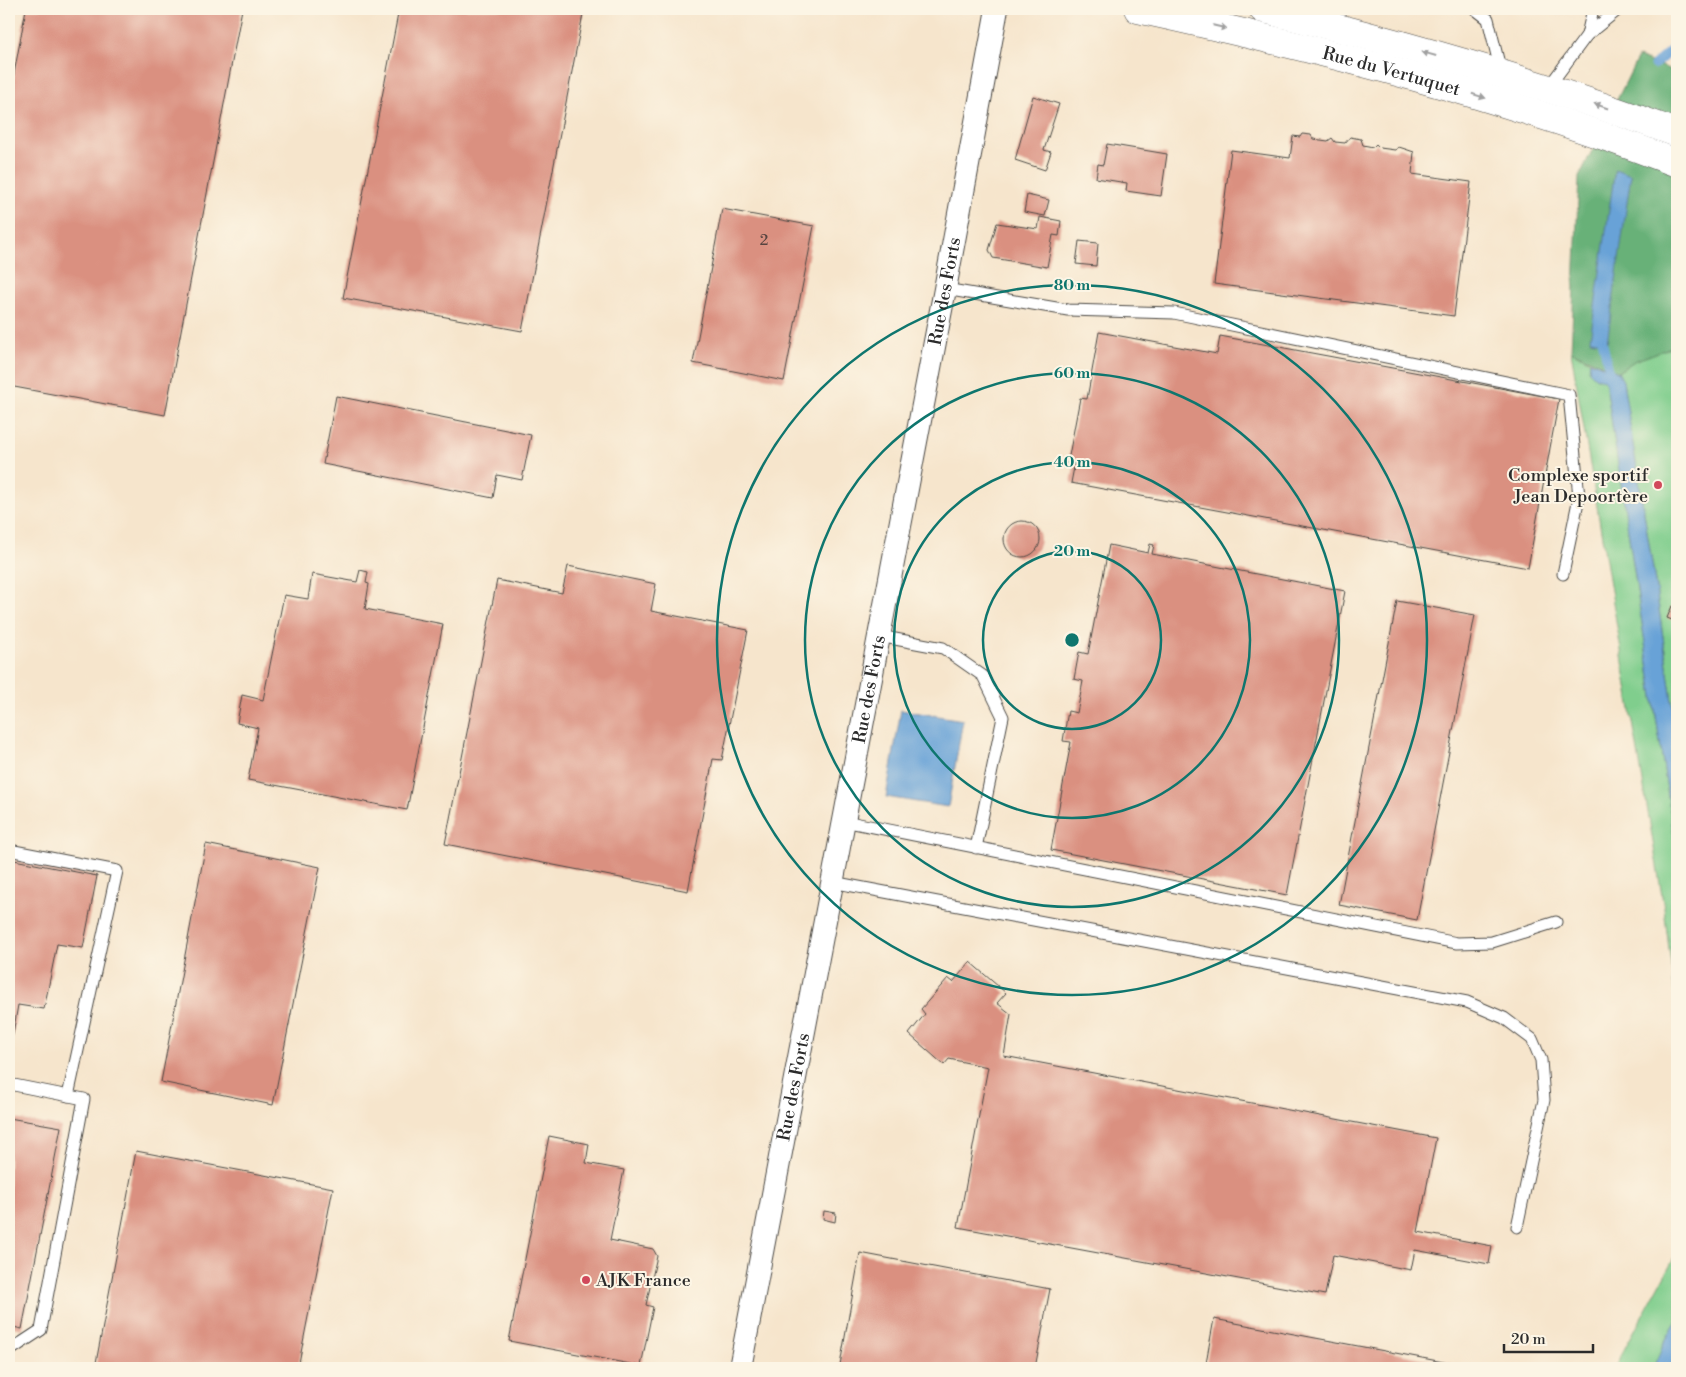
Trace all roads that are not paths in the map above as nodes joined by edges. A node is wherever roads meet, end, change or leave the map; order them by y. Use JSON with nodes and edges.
{"nodes":[{"id":1,"x":997,"y":9,"type":"edge"},
{"id":2,"x":1138,"y":9,"type":"edge"},
{"id":3,"x":1263,"y":9,"type":"edge"},
{"id":4,"x":1475,"y":9,"type":"edge"},
{"id":5,"x":1593,"y":9,"type":"edge"},
{"id":6,"x":1619,"y":9,"type":"edge"},
{"id":7,"x":1587,"y":35,"type":"junction"},
{"id":8,"x":1502,"y":74,"type":"junction"},
{"id":9,"x":1547,"y":89,"type":"junction"},
{"id":10,"x":1677,"y":133,"type":"edge"},
{"id":11,"x":1677,"y":163,"type":"edge"},
{"id":12,"x":945,"y":288,"type":"junction"},
{"id":13,"x":1563,"y":574,"type":"dead end"},
{"id":14,"x":879,"y":636,"type":"junction"},
{"id":15,"x":844,"y":821,"type":"junction"},
{"id":16,"x":976,"y":848,"type":"junction"},
{"id":17,"x":9,"y":850,"type":"edge"},
{"id":18,"x":832,"y":882,"type":"junction"},
{"id":19,"x":1556,"y":922,"type":"dead end"},
{"id":20,"x":9,"y":1084,"type":"edge"},
{"id":21,"x":68,"y":1096,"type":"junction"},
{"id":22,"x":1517,"y":1227,"type":"dead end"},
{"id":23,"x":9,"y":1351,"type":"edge"},
{"id":24,"x":740,"y":1368,"type":"edge"}],
"edges":[{"from":1,"to":12,"type":"street","name":"Rue des Forts"},
{"from":2,"to":11,"type":"street","name":"Rue du Vertuquet","one_way":true},
{"from":8,"to":3,"type":"street","name":"Rue du Vertuquet","one_way":true},
{"from":4,"to":8,"type":"lane"},
{"from":5,"to":7,"type":"lane"},
{"from":6,"to":7,"type":"lane"},
{"from":7,"to":9,"type":"lane"},
{"from":8,"to":9,"type":"street","name":"Rue du Vertuquet"},
{"from":10,"to":9,"type":"street","name":"Rue du Vertuquet","one_way":true},
{"from":12,"to":13,"type":"lane"},
{"from":12,"to":14,"type":"street","name":"Rue des Forts"},
{"from":14,"to":15,"type":"street","name":"Rue des Forts"},
{"from":14,"to":16,"type":"lane"},
{"from":15,"to":16,"type":"lane"},
{"from":15,"to":18,"type":"street","name":"Rue des Forts"},
{"from":16,"to":19,"type":"lane"},
{"from":17,"to":21,"type":"lane"},
{"from":18,"to":22,"type":"lane"},
{"from":18,"to":24,"type":"street","name":"Rue des Forts"},
{"from":20,"to":21,"type":"lane"},
{"from":21,"to":23,"type":"lane"}]}
